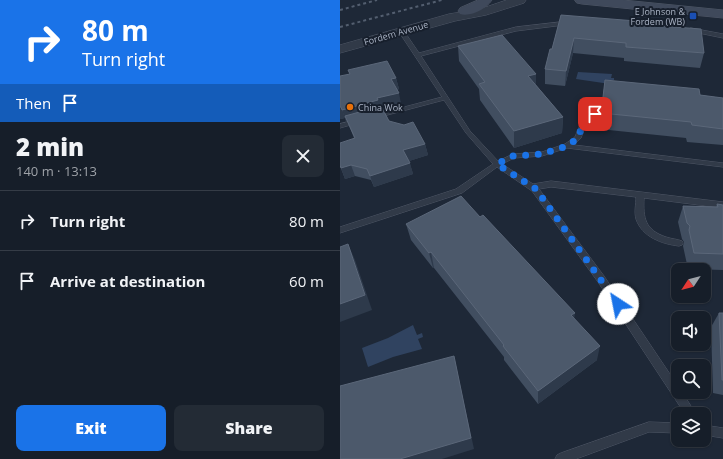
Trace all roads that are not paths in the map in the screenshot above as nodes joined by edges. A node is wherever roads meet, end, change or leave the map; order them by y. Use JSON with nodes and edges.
{"nodes":[{"id":1,"x":485,"y":0,"type":"edge"},
{"id":2,"x":498,"y":0,"type":"edge"},
{"id":3,"x":520,"y":0,"type":"edge"},
{"id":4,"x":582,"y":0,"type":"edge"},
{"id":5,"x":678,"y":0,"type":"edge"},
{"id":6,"x":723,"y":5,"type":"edge"},
{"id":7,"x":465,"y":11,"type":"junction"},
{"id":8,"x":723,"y":14,"type":"edge"},
{"id":9,"x":453,"y":17,"type":"junction"},
{"id":10,"x":577,"y":23,"type":"edge"},
{"id":11,"x":684,"y":30,"type":"edge"},
{"id":12,"x":402,"y":32,"type":"junction"},
{"id":13,"x":723,"y":36,"type":"edge"},
{"id":14,"x":340,"y":49,"type":"edge"},
{"id":15,"x":418,"y":54,"type":"junction"},
{"id":16,"x":446,"y":98,"type":"junction"},
{"id":17,"x":599,"y":115,"type":"dead end"},
{"id":18,"x":370,"y":118,"type":"edge"},
{"id":19,"x":362,"y":120,"type":"edge"},
{"id":20,"x":340,"y":126,"type":"edge"},
{"id":21,"x":567,"y":146,"type":"junction"},
{"id":22,"x":497,"y":164,"type":"junction"},
{"id":23,"x":723,"y":165,"type":"edge"},
{"id":24,"x":532,"y":187,"type":"junction"},
{"id":25,"x":640,"y":195,"type":"junction"},
{"id":26,"x":723,"y":205,"type":"edge"},
{"id":27,"x":340,"y":230,"type":"edge"},
{"id":28,"x":679,"y":243,"type":"dead end"},
{"id":29,"x":686,"y":407,"type":"edge"},
{"id":30,"x":671,"y":428,"type":"edge"},
{"id":31,"x":711,"y":431,"type":"edge"},
{"id":32,"x":723,"y":433,"type":"edge"},
{"id":33,"x":561,"y":459,"type":"edge"}],
"edges":[{"from":1,"to":7,"type":"main road"},
{"from":2,"to":7,"type":"street","name":"Fordem Avenue"},
{"from":3,"to":9,"type":"street","name":"Fordem Avenue"},
{"from":4,"to":8,"type":"main road"},
{"from":5,"to":6,"type":"main road"},
{"from":7,"to":9,"type":"street","name":"Fordem Avenue"},
{"from":9,"to":12,"type":"street","name":"Fordem Avenue"},
{"from":10,"to":15,"type":"lane"},
{"from":11,"to":13,"type":"lane"},
{"from":12,"to":14,"type":"street","name":"Fordem Avenue"},
{"from":12,"to":15,"type":"lane"},
{"from":15,"to":16,"type":"lane"},
{"from":16,"to":18,"type":"lane"},
{"from":16,"to":22,"type":"lane"},
{"from":17,"to":21,"type":"lane"},
{"from":19,"to":20,"type":"lane"},
{"from":21,"to":22,"type":"lane"},
{"from":21,"to":23,"type":"lane"},
{"from":22,"to":24,"type":"lane"},
{"from":22,"to":27,"type":"lane"},
{"from":24,"to":25,"type":"lane"},
{"from":24,"to":29,"type":"lane"},
{"from":25,"to":26,"type":"lane"},
{"from":25,"to":28,"type":"lane"},
{"from":30,"to":33,"type":"lane"},
{"from":31,"to":32,"type":"lane"}]}
